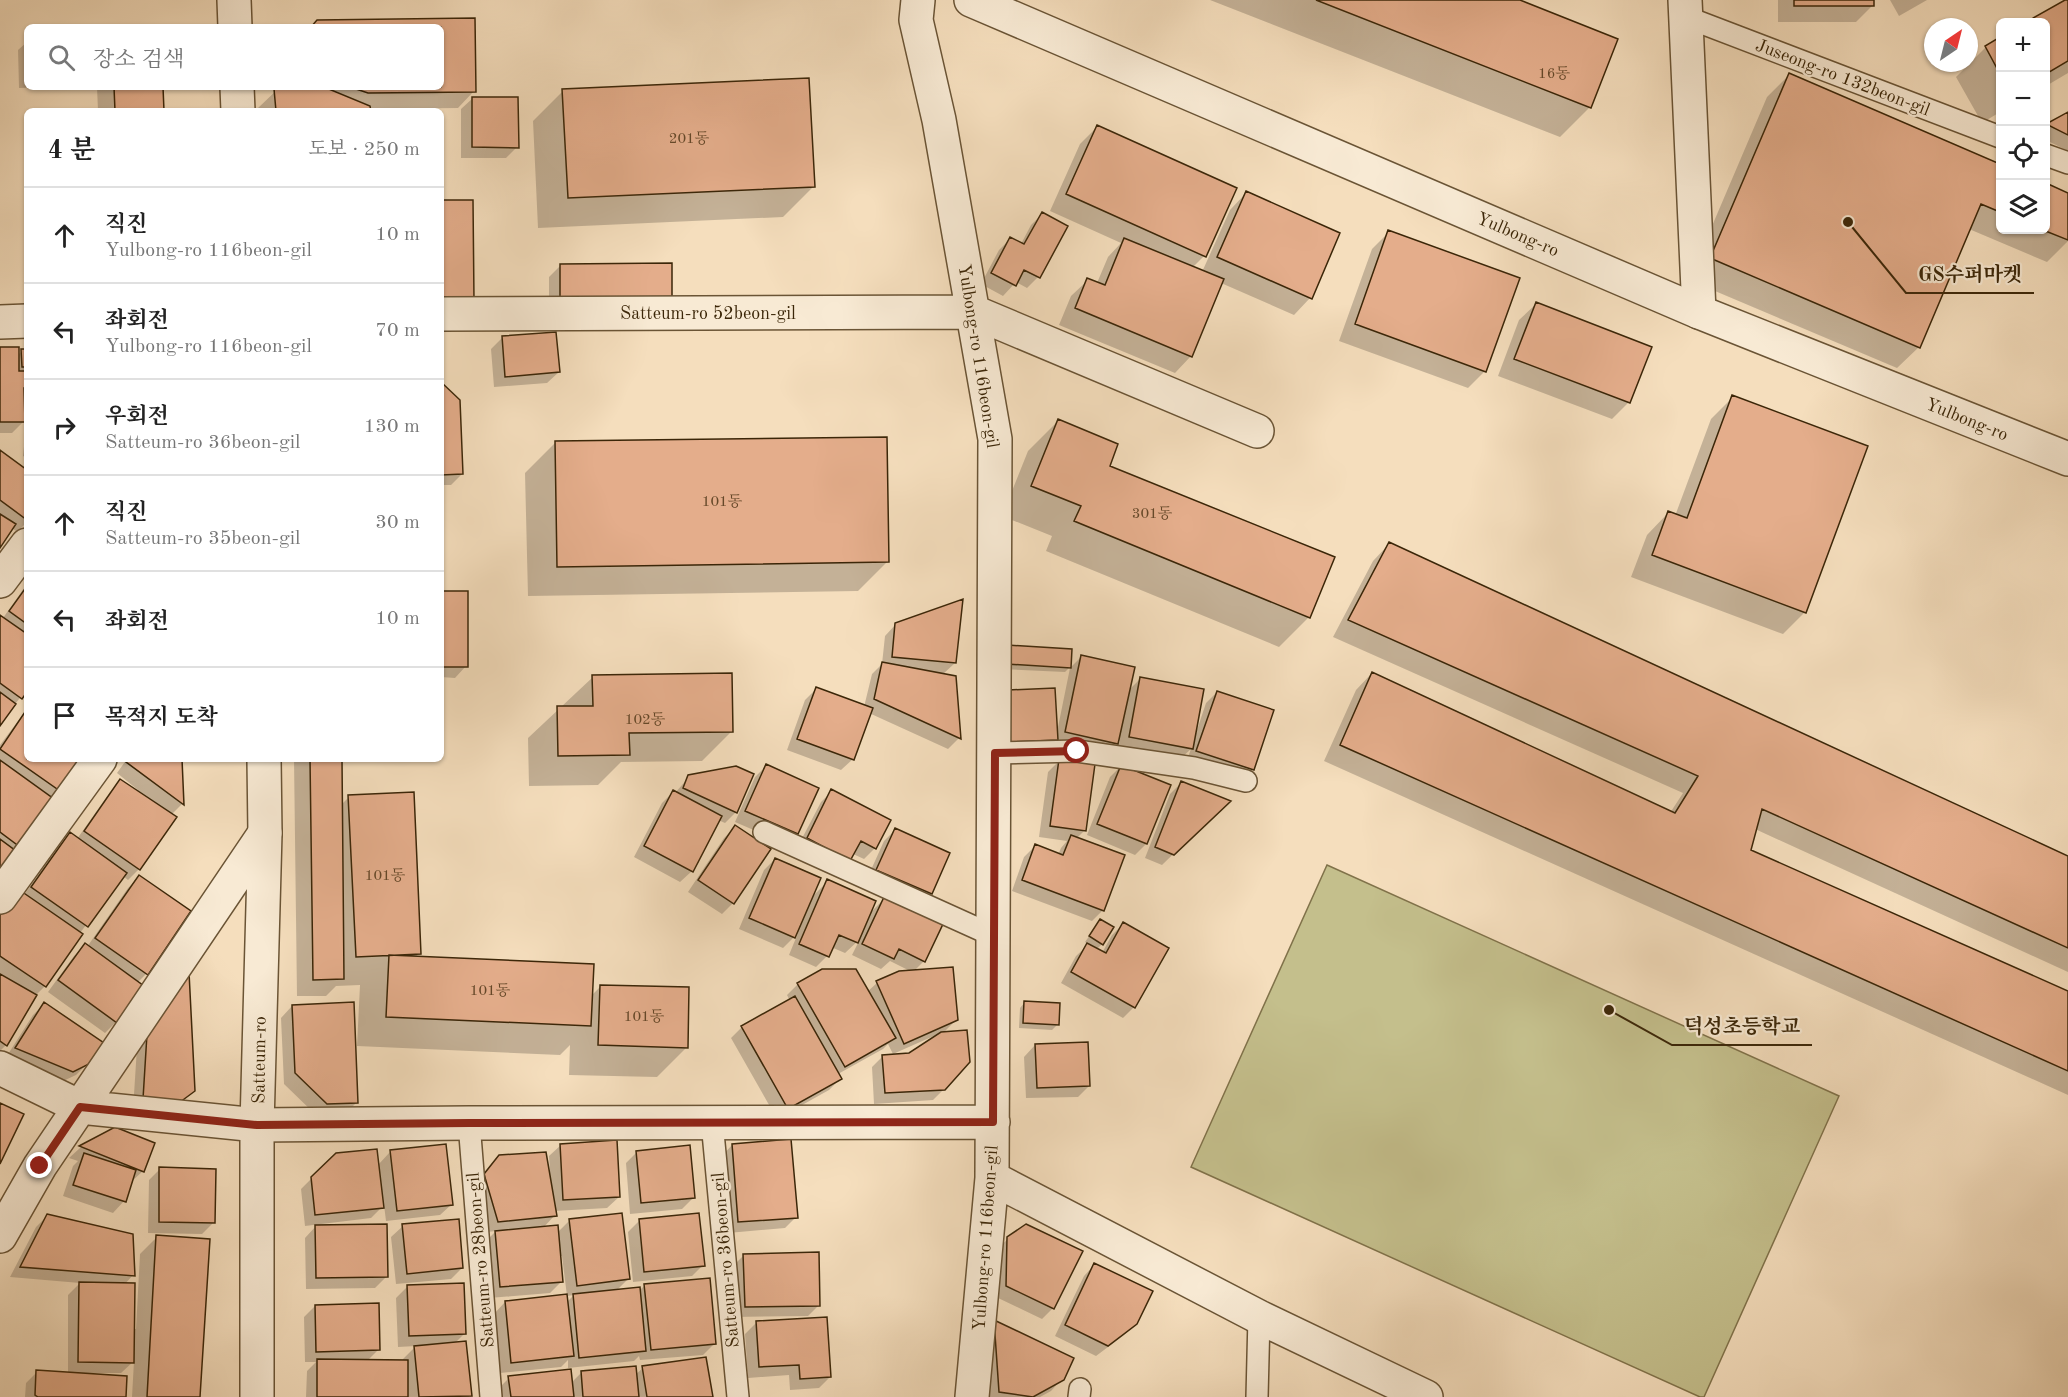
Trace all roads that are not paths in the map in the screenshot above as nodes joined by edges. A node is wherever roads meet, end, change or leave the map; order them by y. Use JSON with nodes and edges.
{"nodes":[{"id":1,"x":234,"y":0,"type":"edge"},
{"id":2,"x":918,"y":0,"type":"edge"},
{"id":3,"x":971,"y":0,"type":"edge"},
{"id":4,"x":1685,"y":8,"type":"edge"},
{"id":5,"x":235,"y":24,"type":"edge"},
{"id":6,"x":237,"y":90,"type":"edge"},
{"id":7,"x":238,"y":108,"type":"edge"},
{"id":8,"x":1996,"y":135,"type":"edge"},
{"id":9,"x":2050,"y":156,"type":"edge"},
{"id":10,"x":2068,"y":163,"type":"edge"},
{"id":11,"x":974,"y":312,"type":"junction"},
{"id":12,"x":1699,"y":312,"type":"junction"},
{"id":13,"x":444,"y":314,"type":"edge"},
{"id":14,"x":24,"y":321,"type":"edge"},
{"id":15,"x":0,"y":322,"type":"edge"},
{"id":16,"x":1257,"y":431,"type":"dead end"},
{"id":17,"x":2068,"y":459,"type":"edge"},
{"id":18,"x":24,"y":549,"type":"edge"},
{"id":19,"x":0,"y":581,"type":"edge"},
{"id":20,"x":995,"y":753,"type":"junction"},
{"id":21,"x":98,"y":762,"type":"edge"},
{"id":22,"x":264,"y":762,"type":"edge"},
{"id":23,"x":1246,"y":781,"type":"dead end"},
{"id":24,"x":265,"y":832,"type":"junction"},
{"id":25,"x":764,"y":832,"type":"dead end"},
{"id":26,"x":0,"y":897,"type":"edge"},
{"id":27,"x":994,"y":936,"type":"junction"},
{"id":28,"x":0,"y":1068,"type":"edge"},
{"id":29,"x":80,"y":1107,"type":"junction"},
{"id":30,"x":712,"y":1122,"type":"junction"},
{"id":31,"x":993,"y":1122,"type":"junction"},
{"id":32,"x":469,"y":1123,"type":"junction"},
{"id":33,"x":257,"y":1125,"type":"junction"},
{"id":34,"x":992,"y":1178,"type":"junction"},
{"id":35,"x":0,"y":1236,"type":"edge"},
{"id":36,"x":1259,"y":1317,"type":"junction"},
{"id":37,"x":257,"y":1397,"type":"edge"},
{"id":38,"x":491,"y":1397,"type":"edge"},
{"id":39,"x":738,"y":1397,"type":"edge"},
{"id":40,"x":972,"y":1397,"type":"edge"},
{"id":41,"x":1257,"y":1397,"type":"edge"},
{"id":42,"x":1426,"y":1397,"type":"edge"}],
"edges":[{"from":1,"to":5,"type":"street"},
{"from":2,"to":11,"type":"street","name":"Yulbong-ro 116beon-gil"},
{"from":3,"to":12,"type":"street","name":"Yulbong-ro"},
{"from":4,"to":8,"type":"lane","name":"Juseong-ro 132beon-gil"},
{"from":4,"to":12,"type":"street","name":"Juseong-ro 132beon-gil"},
{"from":6,"to":7,"type":"street"},
{"from":9,"to":10,"type":"lane"},
{"from":11,"to":13,"type":"street","name":"Satteum-ro 52beon-gil"},
{"from":11,"to":16,"type":"street"},
{"from":11,"to":20,"type":"street","name":"Yulbong-ro 116beon-gil"},
{"from":12,"to":17,"type":"street","name":"Yulbong-ro"},
{"from":14,"to":15,"type":"street"},
{"from":18,"to":19,"type":"street"},
{"from":20,"to":23,"type":"lane"},
{"from":20,"to":27,"type":"street","name":"Yulbong-ro 116beon-gil"},
{"from":21,"to":26,"type":"street"},
{"from":22,"to":24,"type":"street","name":"Satteum-ro"},
{"from":24,"to":29,"type":"street"},
{"from":24,"to":33,"type":"street","name":"Satteum-ro"},
{"from":25,"to":27,"type":"lane"},
{"from":27,"to":31,"type":"street","name":"Yulbong-ro 116beon-gil"},
{"from":28,"to":29,"type":"street"},
{"from":29,"to":33,"type":"street"},
{"from":29,"to":35,"type":"street"},
{"from":30,"to":31,"type":"street"},
{"from":30,"to":32,"type":"street"},
{"from":30,"to":39,"type":"lane","name":"Satteum-ro 36beon-gil"},
{"from":31,"to":34,"type":"street","name":"Yulbong-ro 116beon-gil"},
{"from":32,"to":33,"type":"street"},
{"from":32,"to":38,"type":"lane","name":"Satteum-ro 28beon-gil"},
{"from":33,"to":37,"type":"street","name":"Satteum-ro"},
{"from":34,"to":36,"type":"street"},
{"from":34,"to":40,"type":"street","name":"Yulbong-ro 116beon-gil"},
{"from":36,"to":41,"type":"lane"},
{"from":36,"to":42,"type":"street"}]}
